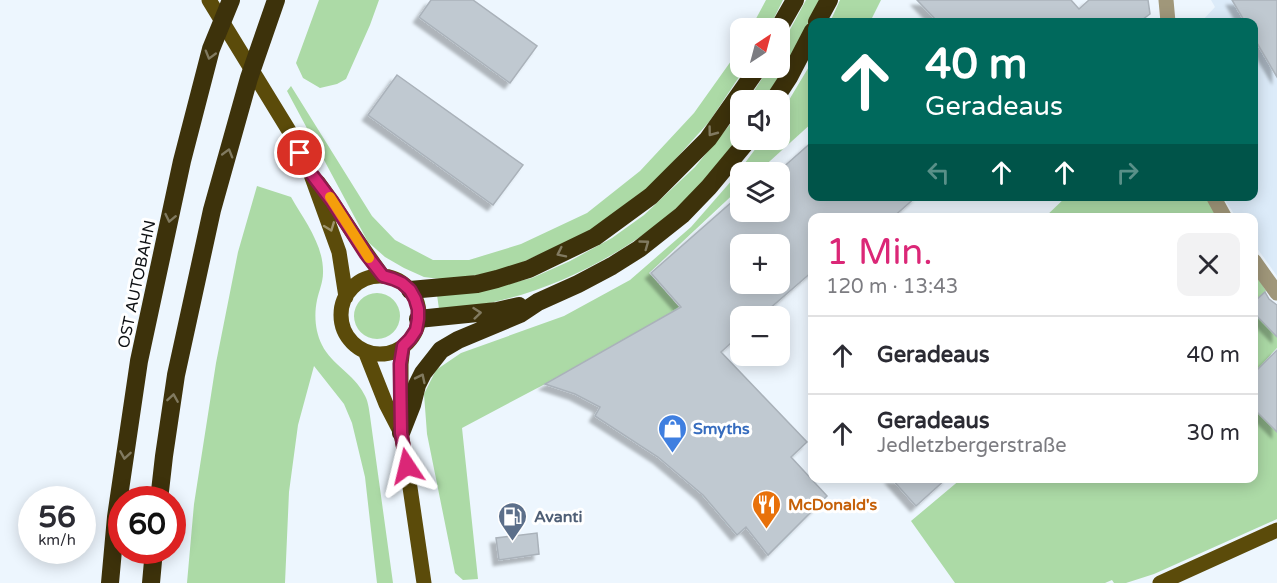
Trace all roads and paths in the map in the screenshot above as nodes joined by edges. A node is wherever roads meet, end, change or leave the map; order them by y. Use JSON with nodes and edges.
{"nodes":[{"id":1,"x":209,"y":0,"type":"edge"},
{"id":2,"x":231,"y":0,"type":"edge"},
{"id":3,"x":276,"y":0,"type":"edge"},
{"id":4,"x":795,"y":0,"type":"edge"},
{"id":5,"x":829,"y":0,"type":"edge"},
{"id":6,"x":1166,"y":0,"type":"edge"},
{"id":7,"x":785,"y":18,"type":"edge"},
{"id":8,"x":820,"y":18,"type":"edge"},
{"id":9,"x":1168,"y":18,"type":"edge"},
{"id":10,"x":808,"y":41,"type":"edge"},
{"id":11,"x":751,"y":78,"type":"edge"},
{"id":12,"x":781,"y":90,"type":"edge"},
{"id":13,"x":739,"y":150,"type":"edge"},
{"id":14,"x":310,"y":172,"type":"junction"},
{"id":15,"x":1258,"y":267,"type":"edge"},
{"id":16,"x":383,"y":276,"type":"junction"},
{"id":17,"x":410,"y":290,"type":"junction"},
{"id":18,"x":1277,"y":293,"type":"edge"},
{"id":19,"x":346,"y":297,"type":"junction"},
{"id":20,"x":538,"y":302,"type":"junction"},
{"id":21,"x":418,"y":319,"type":"junction"},
{"id":22,"x":403,"y":346,"type":"junction"},
{"id":23,"x":365,"y":351,"type":"junction"},
{"id":24,"x":401,"y":433,"type":"junction"},
{"id":25,"x":161,"y":486,"type":"edge"},
{"id":26,"x":1277,"y":530,"type":"edge"},
{"id":27,"x":153,"y":564,"type":"edge"},
{"id":28,"x":110,"y":583,"type":"edge"},
{"id":29,"x":151,"y":583,"type":"edge"},
{"id":30,"x":424,"y":583,"type":"edge"},
{"id":31,"x":1160,"y":583,"type":"edge"}],
"edges":[{"from":1,"to":14,"type":"main road"},
{"from":2,"to":28,"type":"highway","name":"OST AUTOBAHN","one_way":true},
{"from":25,"to":3,"type":"highway","one_way":true},
{"from":4,"to":7,"type":"highway"},
{"from":5,"to":8,"type":"highway"},
{"from":6,"to":9,"type":"street"},
{"from":10,"to":12,"type":"highway"},
{"from":11,"to":17,"type":"highway","one_way":true},
{"from":20,"to":13,"type":"highway","one_way":true},
{"from":14,"to":16,"type":"main road"},
{"from":14,"to":19,"type":"main road","one_way":true},
{"from":15,"to":18,"type":"street"},
{"from":16,"to":17,"type":"main road"},
{"from":16,"to":19,"type":"main road"},
{"from":17,"to":21,"type":"main road"},
{"from":19,"to":23,"type":"main road"},
{"from":21,"to":20,"type":"highway","one_way":true},
{"from":24,"to":20,"type":"highway","one_way":true},
{"from":21,"to":22,"type":"main road"},
{"from":22,"to":23,"type":"main road"},
{"from":22,"to":24,"type":"main road"},
{"from":23,"to":24,"type":"main road"},
{"from":24,"to":30,"type":"main road"},
{"from":26,"to":31,"type":"main road"},
{"from":27,"to":29,"type":"highway"}]}
